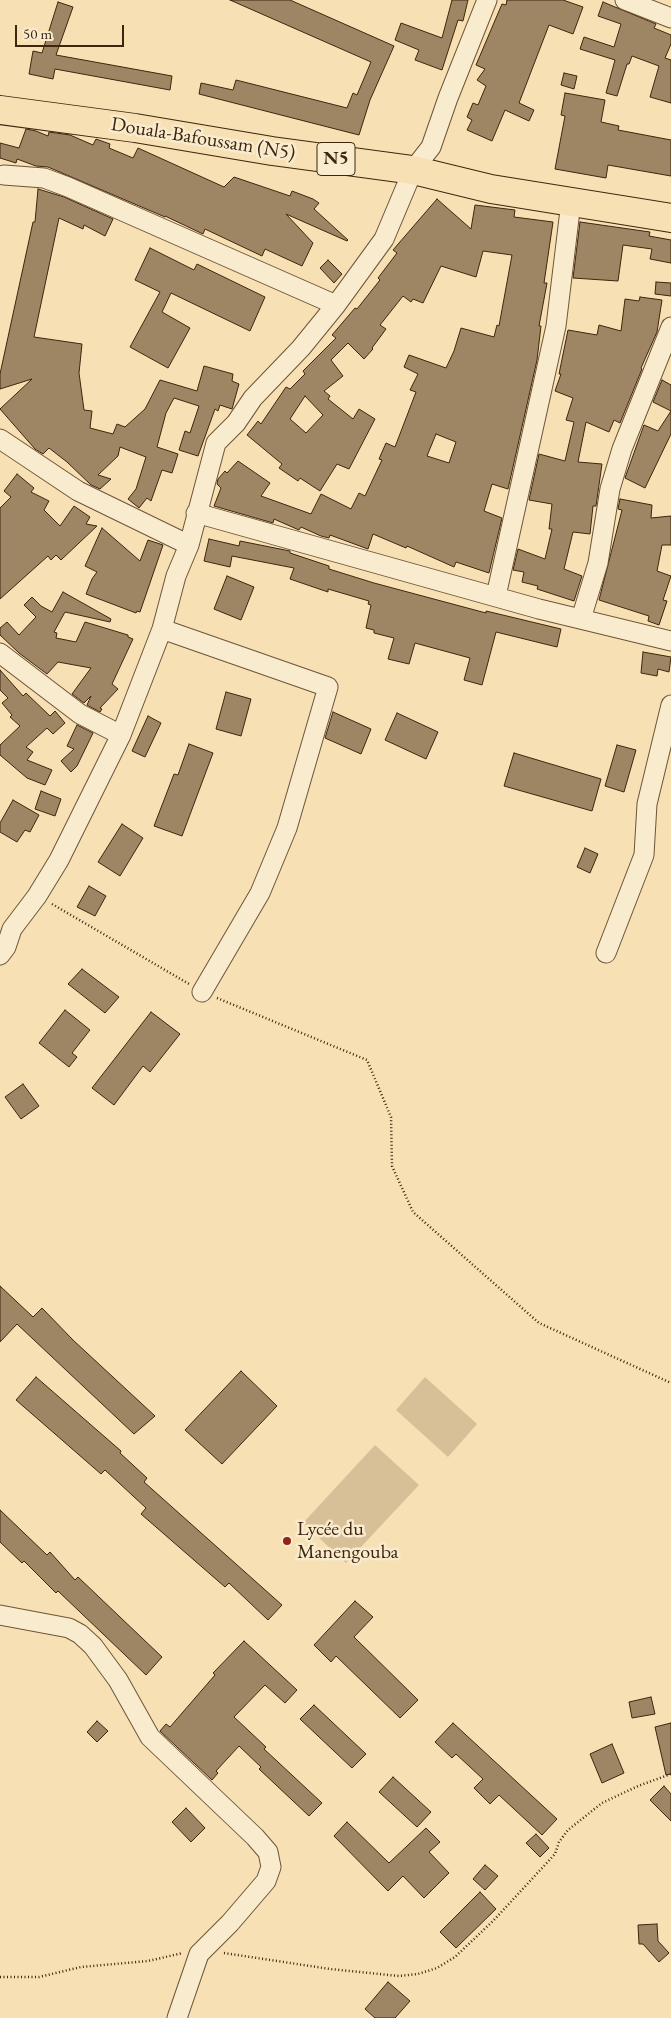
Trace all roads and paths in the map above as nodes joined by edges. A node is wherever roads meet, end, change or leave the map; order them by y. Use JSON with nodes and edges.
{"nodes":[{"id":1,"x":487,"y":0,"type":"edge"},
{"id":2,"x":625,"y":0,"type":"edge"},
{"id":3,"x":671,"y":18,"type":"edge"},
{"id":4,"x":0,"y":110,"type":"edge"},
{"id":5,"x":413,"y":170,"type":"junction"},
{"id":6,"x":4,"y":174,"type":"dead end"},
{"id":7,"x":571,"y":202,"type":"junction"},
{"id":8,"x":671,"y":218,"type":"edge"},
{"id":9,"x":336,"y":305,"type":"junction"},
{"id":10,"x":671,"y":327,"type":"edge"},
{"id":11,"x":0,"y":439,"type":"edge"},
{"id":12,"x":196,"y":513,"type":"junction"},
{"id":13,"x":189,"y":545,"type":"junction"},
{"id":14,"x":496,"y":596,"type":"junction"},
{"id":15,"x":582,"y":620,"type":"junction"},
{"id":16,"x":162,"y":629,"type":"junction"},
{"id":17,"x":671,"y":641,"type":"edge"},
{"id":18,"x":0,"y":654,"type":"edge"},
{"id":19,"x":671,"y":705,"type":"edge"},
{"id":20,"x":121,"y":735,"type":"junction"},
{"id":21,"x":38,"y":896,"type":"junction"},
{"id":22,"x":6,"y":925,"type":"edge"},
{"id":23,"x":606,"y":954,"type":"dead end"},
{"id":24,"x":0,"y":955,"type":"edge"},
{"id":25,"x":202,"y":992,"type":"junction"},
{"id":26,"x":671,"y":1383,"type":"edge"},
{"id":27,"x":0,"y":1615,"type":"edge"},
{"id":28,"x":671,"y":1774,"type":"edge"},
{"id":29,"x":199,"y":1954,"type":"junction"},
{"id":30,"x":0,"y":1977,"type":"edge"},
{"id":31,"x":177,"y":2018,"type":"edge"}],
"edges":[{"from":1,"to":5,"type":"street"},
{"from":2,"to":3,"type":"street"},
{"from":4,"to":5,"type":"highway","name":"Douala-Bafoussam (N5)","number":"N5"},
{"from":5,"to":7,"type":"highway","name":"Douala-Bafoussam (N5)","number":"N5"},
{"from":5,"to":9,"type":"street"},
{"from":6,"to":9,"type":"street"},
{"from":7,"to":8,"type":"highway","name":"Douala-Bafoussam (N5)","number":"N5"},
{"from":7,"to":14,"type":"street"},
{"from":9,"to":12,"type":"street"},
{"from":10,"to":15,"type":"street"},
{"from":11,"to":13,"type":"street"},
{"from":12,"to":13,"type":"street"},
{"from":12,"to":14,"type":"street"},
{"from":13,"to":16,"type":"street"},
{"from":14,"to":15,"type":"street"},
{"from":15,"to":17,"type":"street"},
{"from":16,"to":20,"type":"street"},
{"from":16,"to":25,"type":"street"},
{"from":18,"to":20,"type":"street"},
{"from":19,"to":23,"type":"street"},
{"from":20,"to":21,"type":"street"},
{"from":21,"to":22,"type":"street"},
{"from":21,"to":25,"type":"path"},
{"from":22,"to":24,"type":"street"},
{"from":25,"to":26,"type":"path"},
{"from":27,"to":29,"type":"street"},
{"from":28,"to":29,"type":"path"},
{"from":29,"to":30,"type":"path"},
{"from":29,"to":31,"type":"street"}]}
